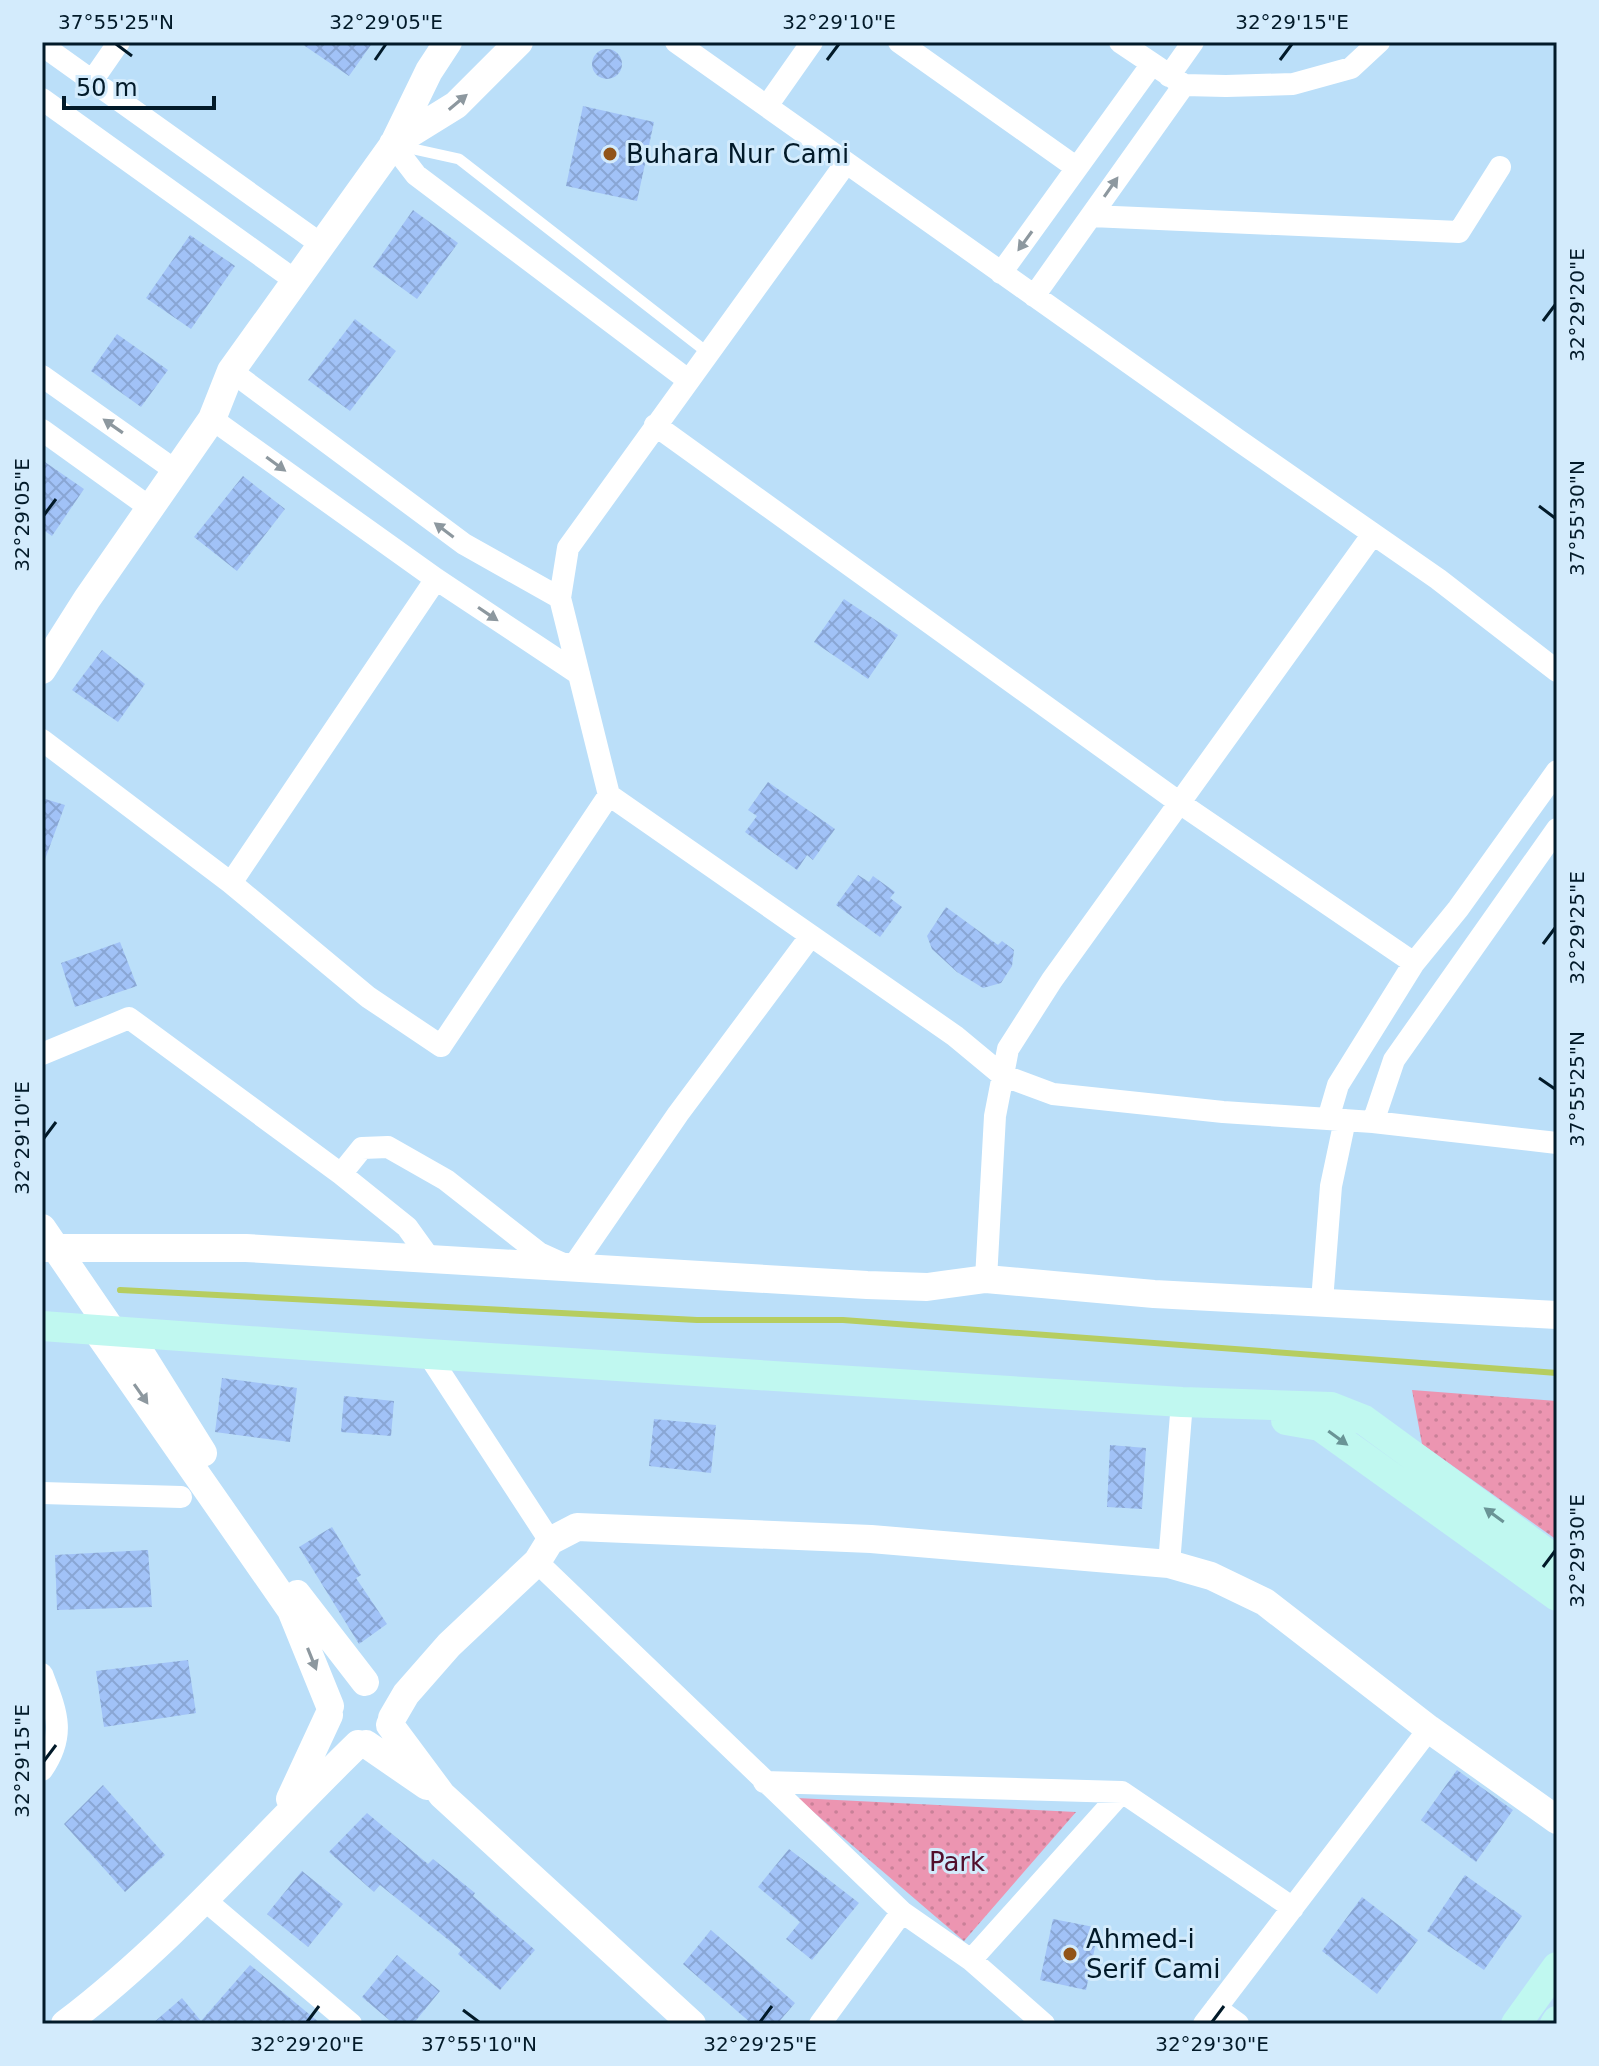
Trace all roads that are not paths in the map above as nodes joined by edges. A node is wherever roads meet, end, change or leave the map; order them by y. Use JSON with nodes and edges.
{"nodes":[{"id":1,"x":119,"y":42,"type":"edge"},
{"id":2,"x":448,"y":42,"type":"edge"},
{"id":3,"x":519,"y":42,"type":"edge"},
{"id":4,"x":676,"y":42,"type":"edge"},
{"id":5,"x":812,"y":42,"type":"edge"},
{"id":6,"x":899,"y":42,"type":"edge"},
{"id":7,"x":1120,"y":42,"type":"edge"},
{"id":8,"x":1193,"y":42,"type":"edge"},
{"id":9,"x":1379,"y":42,"type":"edge"},
{"id":10,"x":42,"y":45,"type":"edge"},
{"id":11,"x":1168,"y":75,"type":"junction"},
{"id":12,"x":92,"y":81,"type":"junction"},
{"id":13,"x":42,"y":99,"type":"edge"},
{"id":14,"x":767,"y":106,"type":"junction"},
{"id":15,"x":393,"y":145,"type":"junction"},
{"id":16,"x":846,"y":163,"type":"junction"},
{"id":17,"x":1500,"y":167,"type":"dead end"},
{"id":18,"x":1077,"y":168,"type":"junction"},
{"id":19,"x":1091,"y":216,"type":"junction"},
{"id":20,"x":322,"y":245,"type":"junction"},
{"id":21,"x":1001,"y":273,"type":"junction"},
{"id":22,"x":296,"y":281,"type":"junction"},
{"id":23,"x":1034,"y":296,"type":"junction"},
{"id":24,"x":708,"y":353,"type":"junction"},
{"id":25,"x":231,"y":371,"type":"junction"},
{"id":26,"x":42,"y":376,"type":"edge"},
{"id":27,"x":688,"y":380,"type":"junction"},
{"id":28,"x":212,"y":419,"type":"junction"},
{"id":29,"x":655,"y":425,"type":"junction"},
{"id":30,"x":42,"y":430,"type":"edge"},
{"id":31,"x":176,"y":471,"type":"junction"},
{"id":32,"x":149,"y":507,"type":"junction"},
{"id":33,"x":1373,"y":534,"type":"junction"},
{"id":34,"x":436,"y":579,"type":"junction"},
{"id":35,"x":560,"y":598,"type":"junction"},
{"id":36,"x":87,"y":599,"type":"junction"},
{"id":37,"x":42,"y":641,"type":"edge"},
{"id":38,"x":42,"y":670,"type":"edge"},
{"id":39,"x":1557,"y":671,"type":"edge"},
{"id":40,"x":579,"y":674,"type":"junction"},
{"id":41,"x":42,"y":740,"type":"edge"},
{"id":42,"x":1557,"y":771,"type":"edge"},
{"id":43,"x":609,"y":795,"type":"junction"},
{"id":44,"x":1179,"y":802,"type":"junction"},
{"id":45,"x":1557,"y":829,"type":"edge"},
{"id":46,"x":231,"y":883,"type":"junction"},
{"id":47,"x":810,"y":937,"type":"junction"},
{"id":48,"x":1414,"y":963,"type":"junction"},
{"id":49,"x":42,"y":1054,"type":"edge"},
{"id":50,"x":1002,"y":1075,"type":"junction"},
{"id":51,"x":1336,"y":1120,"type":"junction"},
{"id":52,"x":1373,"y":1122,"type":"junction"},
{"id":53,"x":1557,"y":1143,"type":"edge"},
{"id":54,"x":341,"y":1174,"type":"junction"},
{"id":55,"x":47,"y":1242,"type":"edge"},
{"id":56,"x":430,"y":1259,"type":"junction"},
{"id":57,"x":572,"y":1268,"type":"junction"},
{"id":58,"x":986,"y":1279,"type":"junction"},
{"id":59,"x":1322,"y":1301,"type":"junction"},
{"id":60,"x":1557,"y":1315,"type":"edge"},
{"id":61,"x":42,"y":1326,"type":"edge"},
{"id":62,"x":112,"y":1331,"type":"junction"},
{"id":63,"x":428,"y":1354,"type":"junction"},
{"id":64,"x":1182,"y":1402,"type":"junction"},
{"id":65,"x":42,"y":1493,"type":"edge"},
{"id":66,"x":181,"y":1497,"type":"dead end"},
{"id":67,"x":544,"y":1552,"type":"junction"},
{"id":68,"x":1557,"y":1561,"type":"edge"},
{"id":69,"x":1169,"y":1564,"type":"junction"},
{"id":70,"x":1557,"y":1596,"type":"edge"},
{"id":71,"x":449,"y":1645,"type":"junction"},
{"id":72,"x":42,"y":1674,"type":"edge"},
{"id":73,"x":370,"y":1683,"type":"junction"},
{"id":74,"x":330,"y":1710,"type":"junction"},
{"id":75,"x":391,"y":1722,"type":"junction"},
{"id":76,"x":1429,"y":1729,"type":"junction"},
{"id":77,"x":362,"y":1744,"type":"junction"},
{"id":78,"x":42,"y":1770,"type":"edge"},
{"id":79,"x":764,"y":1782,"type":"junction"},
{"id":80,"x":1122,"y":1792,"type":"junction"},
{"id":81,"x":442,"y":1795,"type":"junction"},
{"id":82,"x":1557,"y":1820,"type":"edge"},
{"id":83,"x":277,"y":1825,"type":"junction"},
{"id":84,"x":206,"y":1901,"type":"junction"},
{"id":85,"x":1293,"y":1908,"type":"junction"},
{"id":86,"x":902,"y":1912,"type":"junction"},
{"id":87,"x":971,"y":1960,"type":"junction"},
{"id":88,"x":1557,"y":1967,"type":"edge"},
{"id":89,"x":1210,"y":2016,"type":"edge"},
{"id":90,"x":65,"y":2024,"type":"edge"},
{"id":91,"x":351,"y":2024,"type":"edge"},
{"id":92,"x":692,"y":2024,"type":"edge"},
{"id":93,"x":820,"y":2024,"type":"edge"},
{"id":94,"x":1044,"y":2024,"type":"edge"},
{"id":95,"x":1238,"y":2024,"type":"edge"},
{"id":96,"x":1516,"y":2024,"type":"edge"}],
"edges":[{"from":1,"to":12,"type":"street"},
{"from":2,"to":15,"type":"street"},
{"from":15,"to":3,"type":"street","one_way":true},
{"from":4,"to":14,"type":"street"},
{"from":5,"to":14,"type":"street"},
{"from":6,"to":18,"type":"street"},
{"from":7,"to":11,"type":"street"},
{"from":8,"to":11,"type":"street"},
{"from":9,"to":11,"type":"street"},
{"from":10,"to":12,"type":"street"},
{"from":11,"to":18,"type":"street"},
{"from":19,"to":11,"type":"street","one_way":true},
{"from":12,"to":20,"type":"street"},
{"from":13,"to":22,"type":"street"},
{"from":14,"to":16,"type":"street"},
{"from":15,"to":20,"type":"street"},
{"from":15,"to":24,"type":"lane"},
{"from":15,"to":27,"type":"street"},
{"from":16,"to":21,"type":"street"},
{"from":16,"to":24,"type":"street"},
{"from":17,"to":19,"type":"street"},
{"from":18,"to":21,"type":"street","one_way":true},
{"from":19,"to":23,"type":"street"},
{"from":20,"to":22,"type":"street"},
{"from":21,"to":23,"type":"street"},
{"from":22,"to":25,"type":"street"},
{"from":23,"to":33,"type":"street"},
{"from":24,"to":27,"type":"street"},
{"from":25,"to":28,"type":"street"},
{"from":35,"to":25,"type":"street","one_way":true},
{"from":31,"to":26,"type":"street","one_way":true},
{"from":27,"to":29,"type":"street"},
{"from":28,"to":31,"type":"street"},
{"from":28,"to":34,"type":"street","one_way":true},
{"from":29,"to":35,"type":"street"},
{"from":29,"to":44,"type":"street"},
{"from":30,"to":32,"type":"street"},
{"from":31,"to":32,"type":"street"},
{"from":32,"to":36,"type":"street"},
{"from":33,"to":39,"type":"street"},
{"from":33,"to":44,"type":"street"},
{"from":34,"to":40,"type":"street","one_way":true},
{"from":34,"to":46,"type":"street"},
{"from":35,"to":40,"type":"street"},
{"from":36,"to":37,"type":"street"},
{"from":36,"to":38,"type":"street"},
{"from":40,"to":43,"type":"street"},
{"from":41,"to":46,"type":"street"},
{"from":42,"to":48,"type":"street"},
{"from":43,"to":46,"type":"street"},
{"from":43,"to":47,"type":"street"},
{"from":44,"to":48,"type":"street"},
{"from":44,"to":50,"type":"street"},
{"from":45,"to":52,"type":"street"},
{"from":47,"to":50,"type":"street"},
{"from":47,"to":57,"type":"street"},
{"from":48,"to":51,"type":"street"},
{"from":49,"to":54,"type":"street"},
{"from":50,"to":51,"type":"street"},
{"from":50,"to":58,"type":"street"},
{"from":51,"to":52,"type":"street"},
{"from":51,"to":59,"type":"street"},
{"from":52,"to":53,"type":"street"},
{"from":54,"to":56,"type":"street"},
{"from":54,"to":57,"type":"street"},
{"from":55,"to":56,"type":"street"},
{"from":55,"to":62,"type":"street"},
{"from":56,"to":57,"type":"street"},
{"from":57,"to":58,"type":"street"},
{"from":58,"to":59,"type":"street"},
{"from":59,"to":60,"type":"street"},
{"from":61,"to":62,"type":"main road"},
{"from":62,"to":63,"type":"main road"},
{"from":62,"to":73,"type":"street"},
{"from":62,"to":74,"type":"street","one_way":true},
{"from":63,"to":64,"type":"main road"},
{"from":63,"to":67,"type":"street"},
{"from":68,"to":64,"type":"main road","one_way":true},
{"from":64,"to":69,"type":"street"},
{"from":64,"to":70,"type":"main road","one_way":true},
{"from":65,"to":66,"type":"street"},
{"from":67,"to":69,"type":"street"},
{"from":67,"to":71,"type":"street"},
{"from":67,"to":79,"type":"street"},
{"from":69,"to":76,"type":"street"},
{"from":71,"to":73,"type":"street"},
{"from":71,"to":75,"type":"street"},
{"from":72,"to":78,"type":"street"},
{"from":73,"to":74,"type":"street"},
{"from":73,"to":75,"type":"street"},
{"from":74,"to":77,"type":"street"},
{"from":74,"to":83,"type":"street"},
{"from":75,"to":77,"type":"street"},
{"from":75,"to":81,"type":"street"},
{"from":76,"to":82,"type":"street"},
{"from":76,"to":85,"type":"street"},
{"from":77,"to":81,"type":"street"},
{"from":77,"to":83,"type":"street"},
{"from":79,"to":80,"type":"street"},
{"from":79,"to":86,"type":"street"},
{"from":80,"to":85,"type":"street"},
{"from":80,"to":87,"type":"street"},
{"from":81,"to":92,"type":"street"},
{"from":83,"to":84,"type":"street"},
{"from":84,"to":90,"type":"street"},
{"from":84,"to":91,"type":"street"},
{"from":85,"to":89,"type":"street"},
{"from":86,"to":87,"type":"street"},
{"from":86,"to":93,"type":"street"},
{"from":87,"to":94,"type":"street"},
{"from":88,"to":96,"type":"main road"},
{"from":89,"to":95,"type":"street"}]}
